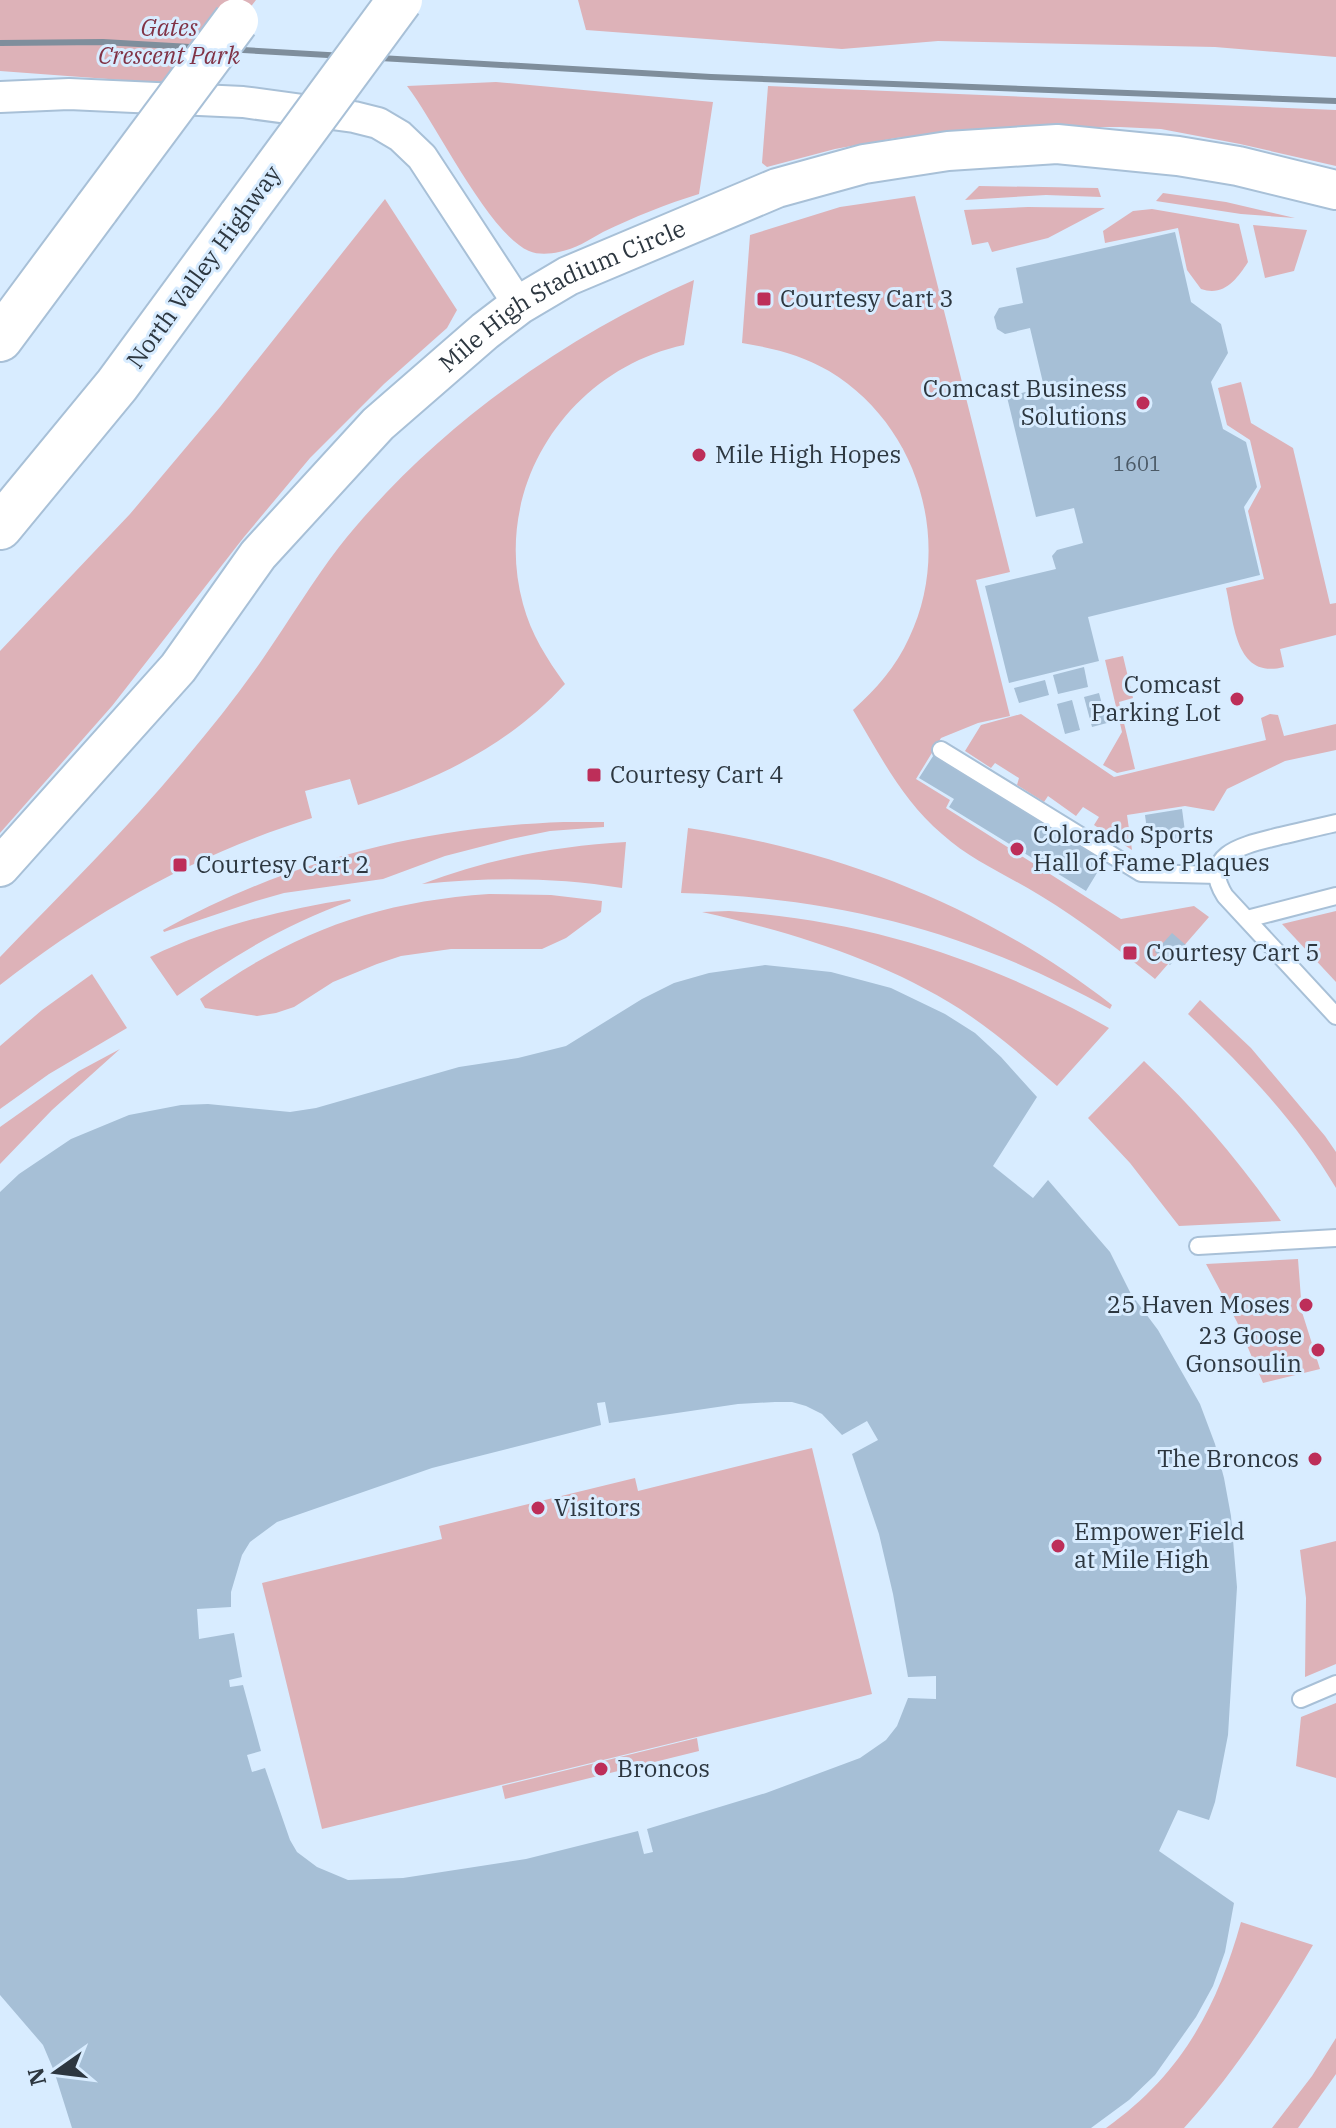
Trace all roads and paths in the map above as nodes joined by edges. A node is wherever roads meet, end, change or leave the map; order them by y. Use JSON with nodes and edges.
{"nodes":[{"id":1,"x":400,"y":0,"type":"edge"},
{"id":2,"x":245,"y":7,"type":"edge"},
{"id":3,"x":0,"y":97,"type":"edge"},
{"id":4,"x":1336,"y":190,"type":"edge"},
{"id":5,"x":519,"y":305,"type":"junction"},
{"id":6,"x":0,"y":339,"type":"edge"},
{"id":7,"x":0,"y":527,"type":"edge"},
{"id":8,"x":941,"y":750,"type":"dead end"},
{"id":9,"x":1336,"y":823,"type":"edge"},
{"id":10,"x":0,"y":867,"type":"edge"},
{"id":11,"x":1218,"y":875,"type":"junction"},
{"id":12,"x":1336,"y":896,"type":"edge"},
{"id":13,"x":1247,"y":919,"type":"junction"},
{"id":14,"x":1336,"y":1016,"type":"edge"},
{"id":15,"x":1336,"y":1238,"type":"edge"},
{"id":16,"x":1198,"y":1246,"type":"dead end"},
{"id":17,"x":1336,"y":1684,"type":"edge"},
{"id":18,"x":1301,"y":1699,"type":"dead end"}],
"edges":[{"from":1,"to":7,"type":"highway","name":"North Valley Highway","bridge":true},
{"from":2,"to":6,"type":"highway","bridge":true},
{"from":3,"to":5,"type":"street"},
{"from":4,"to":5,"type":"street","name":"Mile High Stadium Circle"},
{"from":5,"to":10,"type":"street","name":"Mile High Stadium Circle"},
{"from":8,"to":11,"type":"lane"},
{"from":9,"to":11,"type":"lane"},
{"from":11,"to":13,"type":"lane"},
{"from":12,"to":13,"type":"lane"},
{"from":13,"to":14,"type":"lane"},
{"from":15,"to":16,"type":"lane"},
{"from":17,"to":18,"type":"lane"}]}
